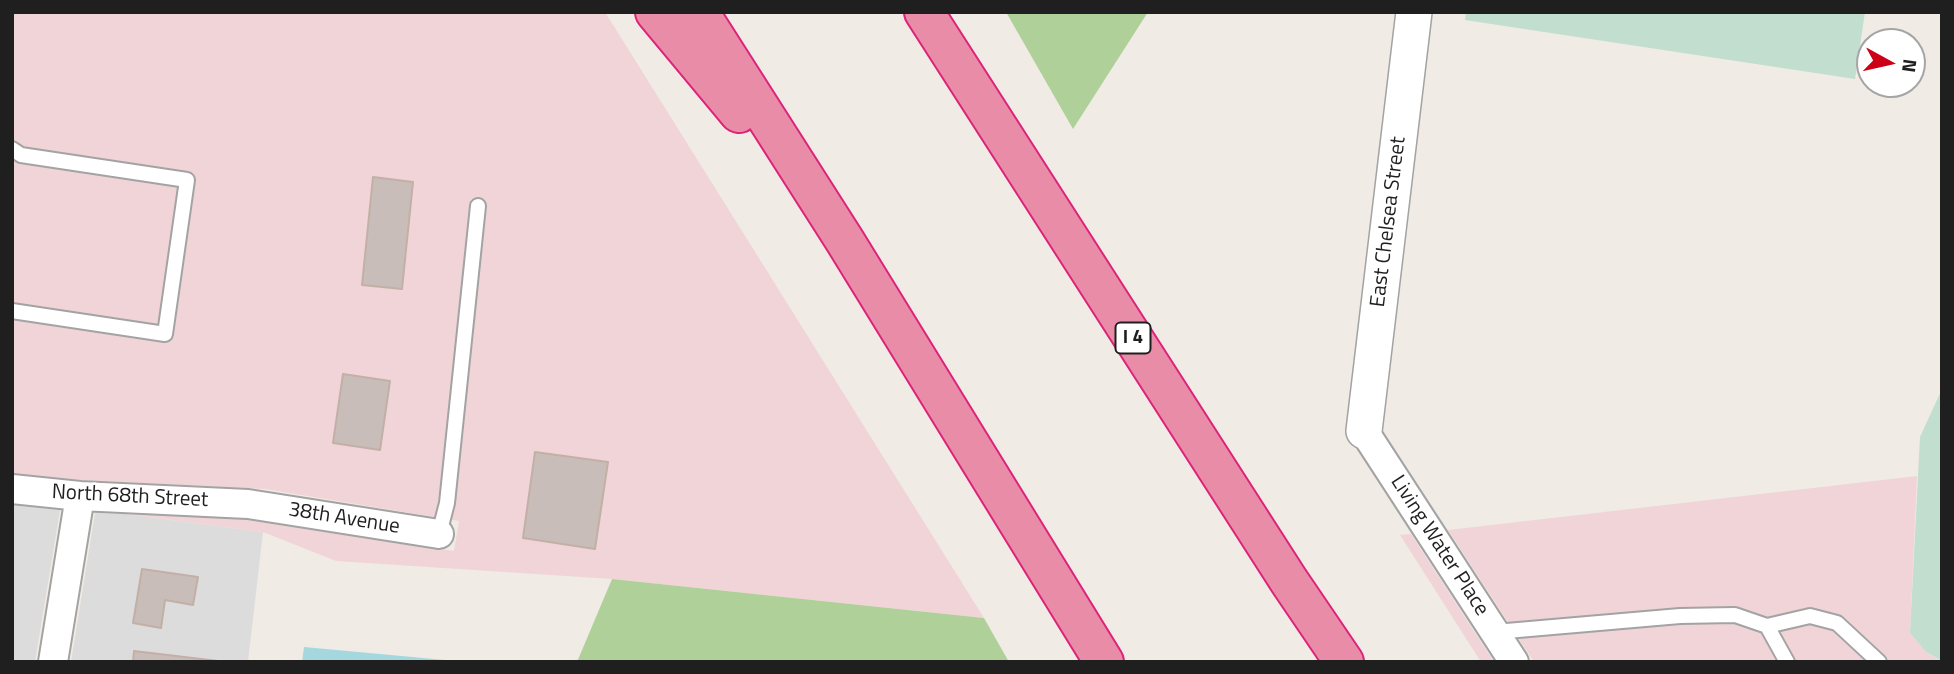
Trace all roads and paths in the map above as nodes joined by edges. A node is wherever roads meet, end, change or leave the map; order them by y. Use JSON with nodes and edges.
{"nodes":[{"id":1,"x":655,"y":12,"type":"edge"},
{"id":2,"x":699,"y":12,"type":"edge"},
{"id":3,"x":924,"y":12,"type":"edge"},
{"id":4,"x":1414,"y":12,"type":"edge"},
{"id":5,"x":12,"y":149,"type":"edge"},
{"id":6,"x":478,"y":206,"type":"dead end"},
{"id":7,"x":845,"y":241,"type":"junction"},
{"id":8,"x":12,"y":311,"type":"edge"},
{"id":9,"x":1364,"y":431,"type":"joint"},
{"id":10,"x":12,"y":489,"type":"edge"},
{"id":11,"x":80,"y":496,"type":"junction"},
{"id":12,"x":248,"y":504,"type":"joint"},
{"id":13,"x":439,"y":534,"type":"joint"},
{"id":14,"x":1767,"y":626,"type":"junction"},
{"id":15,"x":1494,"y":632,"type":"junction"},
{"id":16,"x":53,"y":662,"type":"edge"},
{"id":17,"x":1104,"y":662,"type":"edge"},
{"id":18,"x":1344,"y":662,"type":"edge"},
{"id":19,"x":1514,"y":662,"type":"edge"},
{"id":20,"x":1787,"y":662,"type":"edge"},
{"id":21,"x":1879,"y":662,"type":"edge"}],
"edges":[{"from":1,"to":7,"type":"highway"},
{"from":2,"to":7,"type":"highway"},
{"from":3,"to":18,"type":"highway","number":"I 4"},
{"from":4,"to":9,"type":"street","name":"East Chelsea Street"},
{"from":5,"to":8,"type":"lane"},
{"from":6,"to":13,"type":"lane"},
{"from":7,"to":17,"type":"highway"},
{"from":9,"to":15,"type":"street","name":"Living Water Place"},
{"from":10,"to":11,"type":"street","name":"North 68th Street"},
{"from":11,"to":12,"type":"street","name":"North 68th Street"},
{"from":11,"to":16,"type":"street"},
{"from":12,"to":13,"type":"street","name":"38th Avenue"},
{"from":14,"to":15,"type":"lane"},
{"from":14,"to":20,"type":"lane"},
{"from":14,"to":21,"type":"lane"},
{"from":15,"to":19,"type":"street","name":"Living Water Place"}]}
